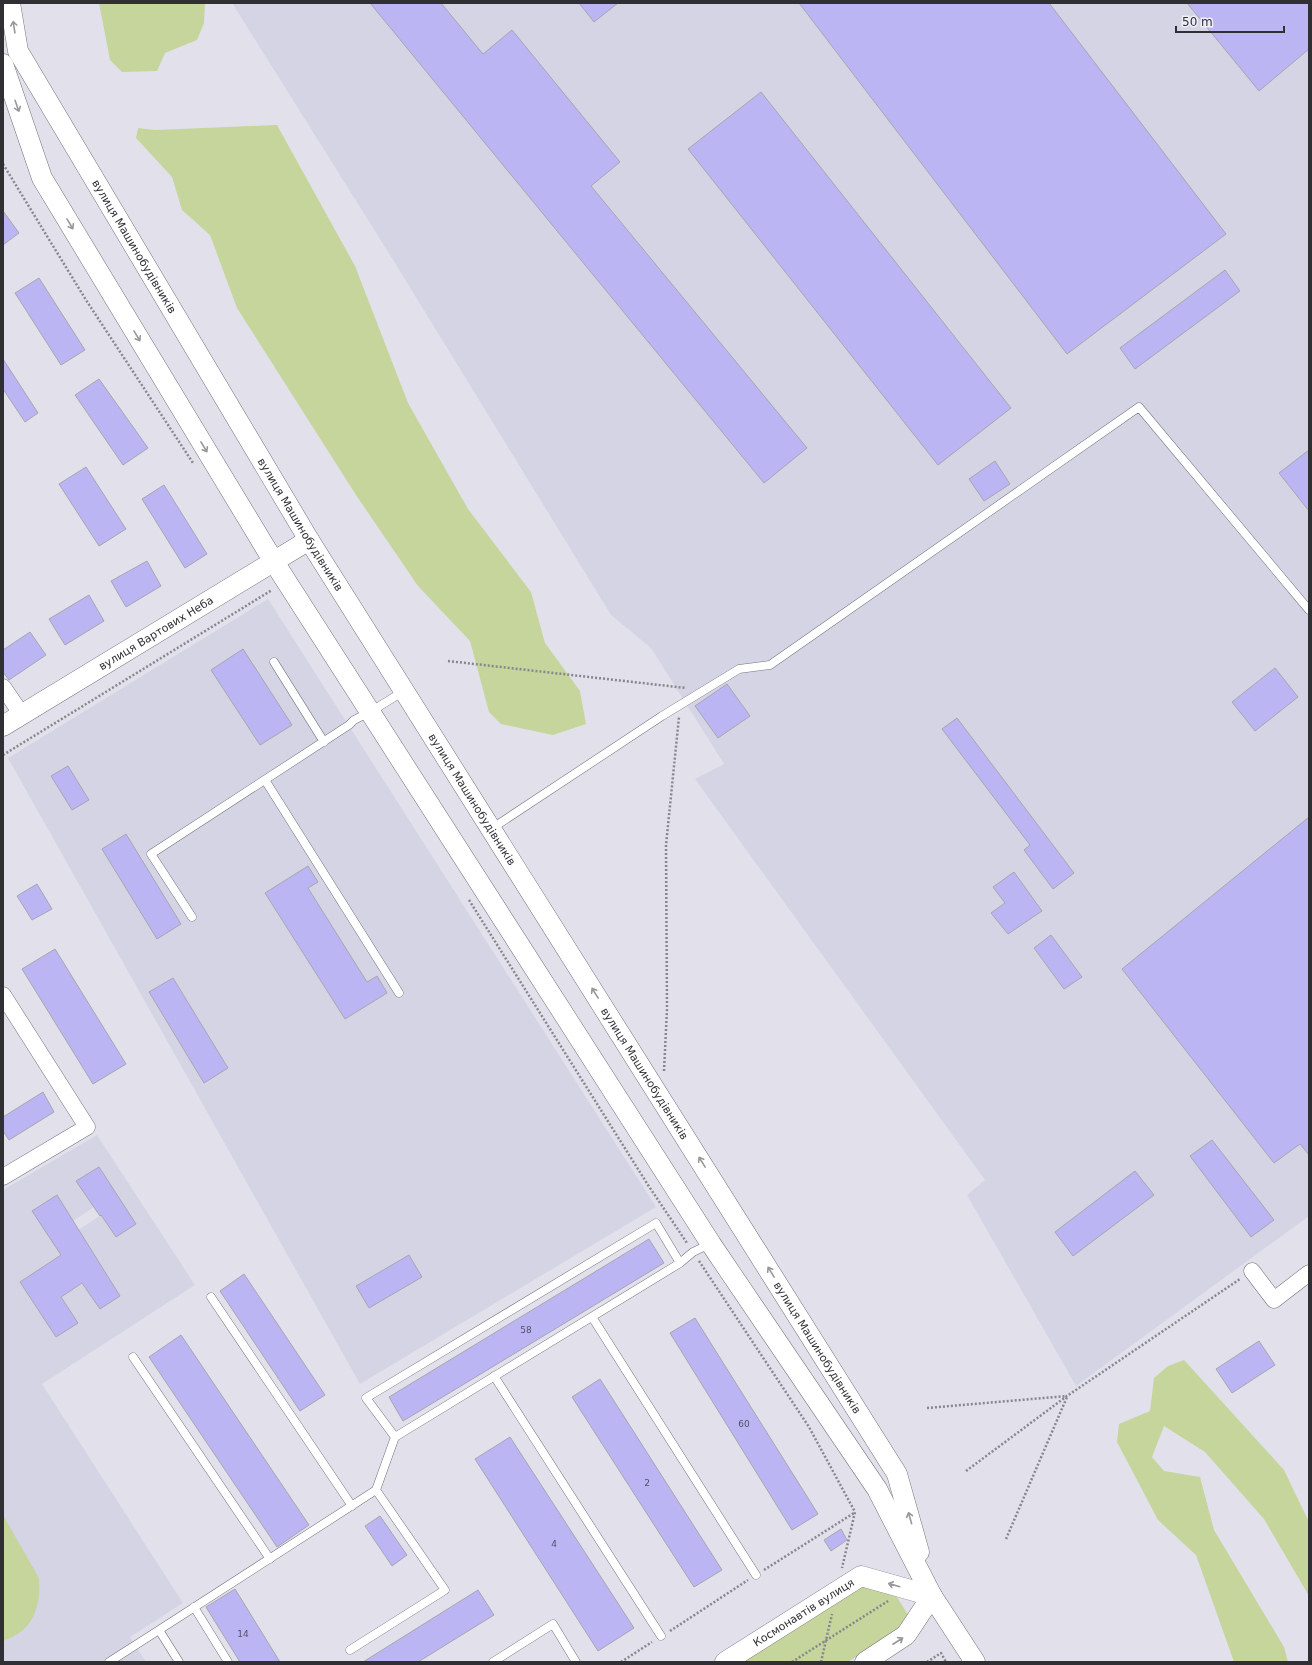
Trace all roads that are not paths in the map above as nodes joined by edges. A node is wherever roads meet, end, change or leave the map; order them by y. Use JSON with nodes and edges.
{"nodes":[{"id":1,"x":10,"y":3,"type":"edge"},
{"id":2,"x":3,"y":64,"type":"edge"},
{"id":3,"x":310,"y":540,"type":"junction"},
{"id":4,"x":268,"y":566,"type":"junction"},
{"id":5,"x":1309,"y":610,"type":"edge"},
{"id":6,"x":274,"y":662,"type":"dead end"},
{"id":7,"x":3,"y":687,"type":"edge"},
{"id":8,"x":404,"y":690,"type":"junction"},
{"id":9,"x":370,"y":712,"type":"junction"},
{"id":10,"x":22,"y":715,"type":"junction"},
{"id":11,"x":3,"y":726,"type":"edge"},
{"id":12,"x":324,"y":742,"type":"junction"},
{"id":13,"x":264,"y":780,"type":"junction"},
{"id":14,"x":491,"y":829,"type":"junction"},
{"id":15,"x":192,"y":917,"type":"dead end"},
{"id":16,"x":399,"y":993,"type":"dead end"},
{"id":17,"x":3,"y":995,"type":"edge"},
{"id":18,"x":3,"y":1177,"type":"edge"},
{"id":19,"x":711,"y":1244,"type":"junction"},
{"id":20,"x":680,"y":1263,"type":"junction"},
{"id":21,"x":1252,"y":1271,"type":"road end"},
{"id":22,"x":1309,"y":1273,"type":"edge"},
{"id":23,"x":211,"y":1297,"type":"dead end"},
{"id":24,"x":592,"y":1317,"type":"junction"},
{"id":25,"x":133,"y":1357,"type":"dead end"},
{"id":26,"x":494,"y":1376,"type":"junction"},
{"id":27,"x":396,"y":1437,"type":"junction"},
{"id":28,"x":376,"y":1490,"type":"junction"},
{"id":29,"x":352,"y":1506,"type":"junction"},
{"id":30,"x":270,"y":1559,"type":"junction"},
{"id":31,"x":756,"y":1575,"type":"road end"},
{"id":32,"x":932,"y":1596,"type":"junction"},
{"id":33,"x":194,"y":1607,"type":"junction"},
{"id":34,"x":159,"y":1630,"type":"junction"},
{"id":35,"x":661,"y":1636,"type":"road end"},
{"id":36,"x":350,"y":1650,"type":"dead end"},
{"id":37,"x":109,"y":1662,"type":"edge"},
{"id":38,"x":179,"y":1662,"type":"edge"},
{"id":39,"x":228,"y":1662,"type":"edge"},
{"id":40,"x":493,"y":1662,"type":"edge"},
{"id":41,"x":576,"y":1662,"type":"edge"},
{"id":42,"x":725,"y":1662,"type":"edge"},
{"id":43,"x":865,"y":1662,"type":"edge"},
{"id":44,"x":975,"y":1662,"type":"edge"}],
"edges":[{"from":3,"to":1,"type":"street","name":"вулиця Машинобудівників","one_way":true},
{"from":2,"to":4,"type":"street","name":"вулиця Машинобудівників","one_way":true},
{"from":3,"to":4,"type":"street","name":"вулиця Вартових Неба"},
{"from":3,"to":8,"type":"street","name":"вулиця Машинобудівників"},
{"from":4,"to":9,"type":"street","name":"вулиця Машинобудівників"},
{"from":4,"to":10,"type":"street","name":"вулиця Вартових Неба"},
{"from":5,"to":14,"type":"lane"},
{"from":6,"to":12,"type":"lane"},
{"from":7,"to":10,"type":"street"},
{"from":8,"to":9,"type":"lane"},
{"from":8,"to":14,"type":"street","name":"вулиця Машинобудівників"},
{"from":9,"to":12,"type":"lane"},
{"from":9,"to":19,"type":"street","name":"вулиця Машинобудівників"},
{"from":10,"to":11,"type":"street","name":"вулиця Вартових Неба"},
{"from":12,"to":13,"type":"lane"},
{"from":13,"to":15,"type":"lane"},
{"from":13,"to":16,"type":"lane"},
{"from":32,"to":14,"type":"street","name":"вулиця Машинобудівників","one_way":true},
{"from":17,"to":18,"type":"street"},
{"from":19,"to":20,"type":"lane"},
{"from":19,"to":32,"type":"street","name":"вулиця Машинобудівників"},
{"from":20,"to":24,"type":"lane"},
{"from":20,"to":27,"type":"lane"},
{"from":21,"to":22,"type":"street"},
{"from":23,"to":29,"type":"lane"},
{"from":24,"to":26,"type":"lane"},
{"from":24,"to":31,"type":"lane"},
{"from":25,"to":30,"type":"lane"},
{"from":26,"to":27,"type":"lane"},
{"from":26,"to":35,"type":"lane"},
{"from":27,"to":28,"type":"lane"},
{"from":28,"to":29,"type":"lane"},
{"from":28,"to":36,"type":"lane"},
{"from":29,"to":30,"type":"lane"},
{"from":30,"to":33,"type":"lane"},
{"from":32,"to":42,"type":"street","name":"Космонавтів вулиця","one_way":true},
{"from":43,"to":32,"type":"street","one_way":true},
{"from":32,"to":44,"type":"street","name":"вулиця Машинобудівників"},
{"from":33,"to":34,"type":"lane"},
{"from":33,"to":39,"type":"lane"},
{"from":34,"to":37,"type":"lane"},
{"from":34,"to":38,"type":"lane"},
{"from":40,"to":41,"type":"lane"}]}
